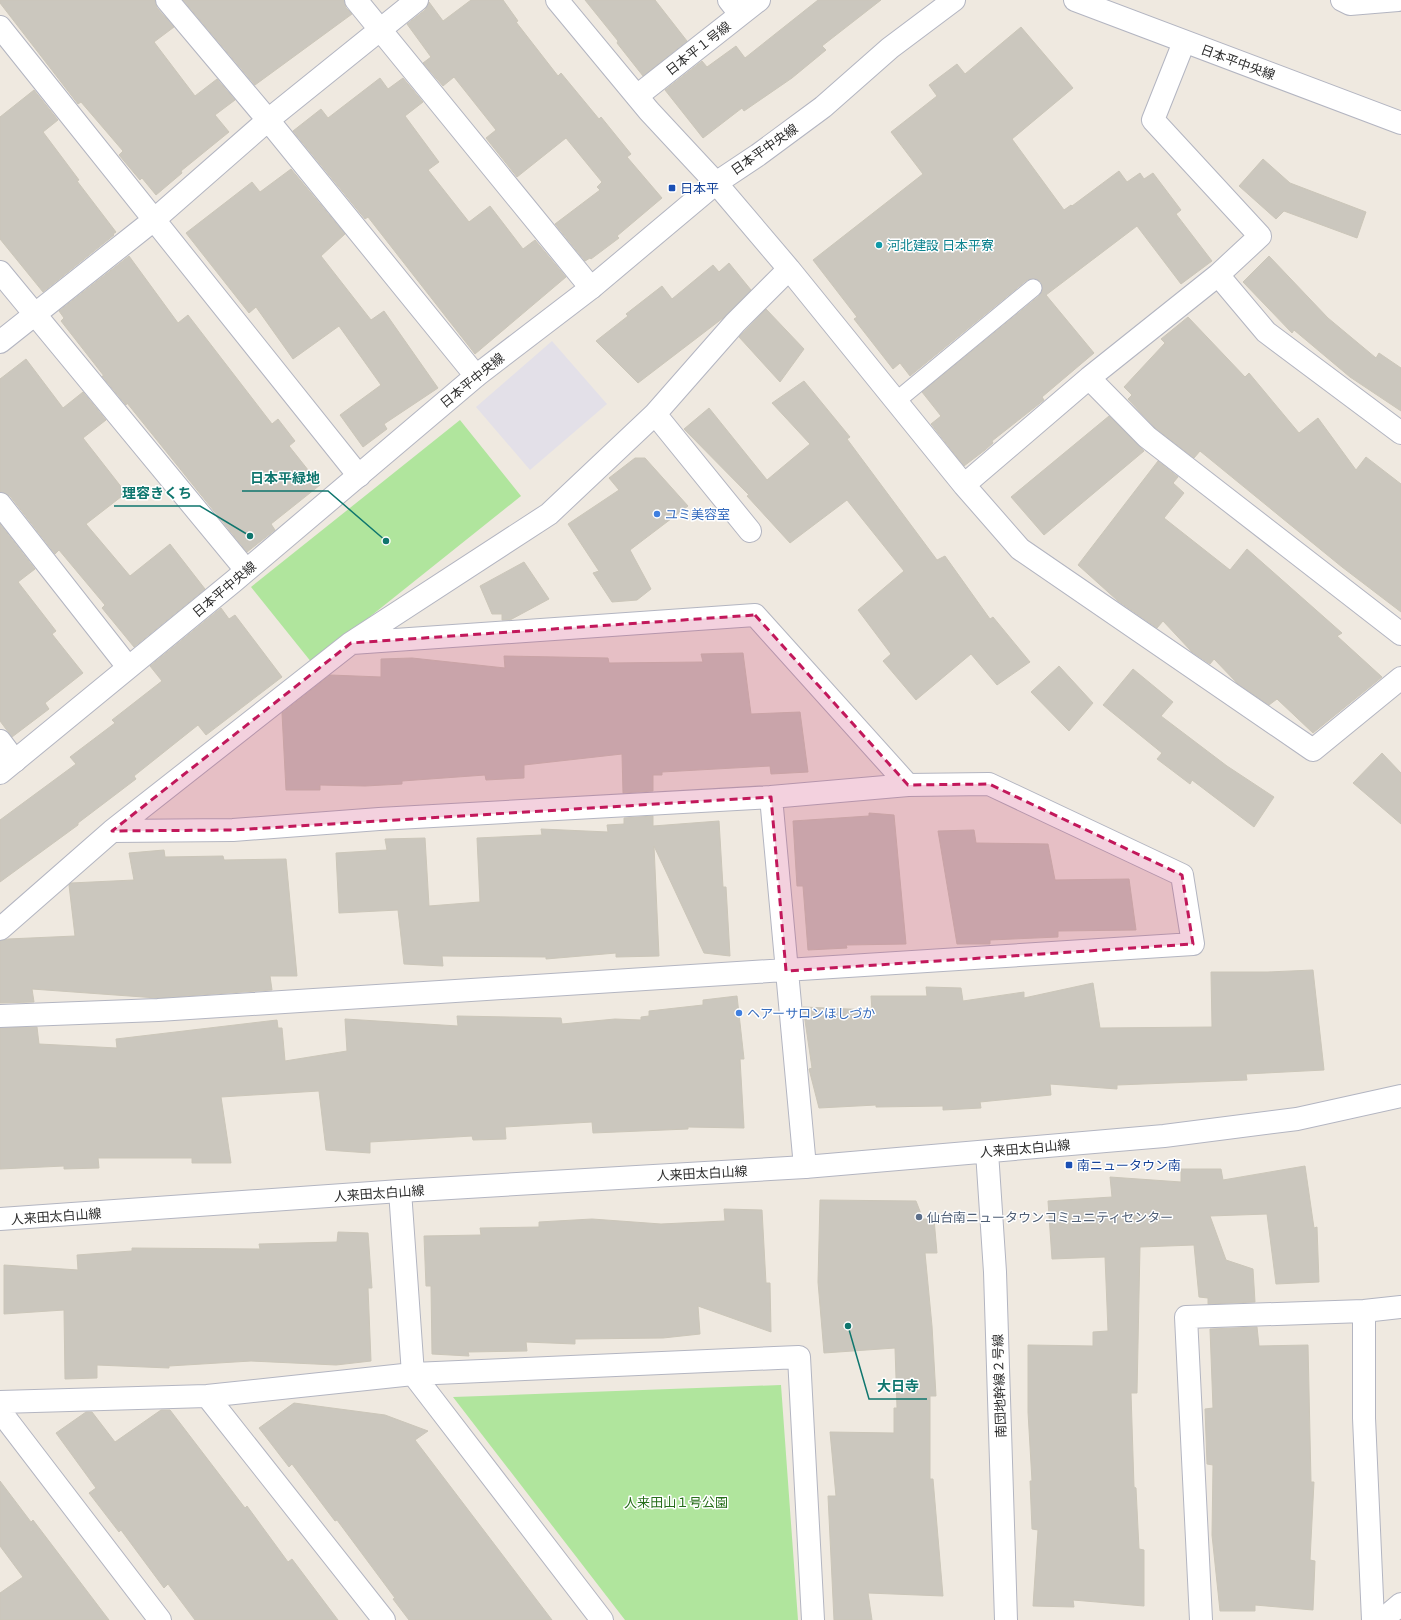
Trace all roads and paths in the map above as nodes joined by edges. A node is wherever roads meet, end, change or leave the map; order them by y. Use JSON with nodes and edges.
{"nodes":[{"id":1,"x":168,"y":0,"type":"edge"},
{"id":2,"x":356,"y":0,"type":"edge"},
{"id":3,"x":417,"y":0,"type":"edge"},
{"id":4,"x":557,"y":0,"type":"edge"},
{"id":5,"x":759,"y":0,"type":"edge"},
{"id":6,"x":954,"y":0,"type":"edge"},
{"id":7,"x":1075,"y":0,"type":"edge"},
{"id":8,"x":1342,"y":0,"type":"edge"},
{"id":9,"x":1398,"y":0,"type":"edge"},
{"id":10,"x":735,"y":7,"type":"edge"},
{"id":11,"x":0,"y":26,"type":"edge"},
{"id":12,"x":380,"y":29,"type":"junction"},
{"id":13,"x":1184,"y":42,"type":"junction"},
{"id":14,"x":637,"y":96,"type":"junction"},
{"id":15,"x":268,"y":120,"type":"junction"},
{"id":16,"x":1401,"y":122,"type":"edge"},
{"id":17,"x":716,"y":183,"type":"junction"},
{"id":18,"x":155,"y":219,"type":"junction"},
{"id":19,"x":789,"y":269,"type":"junction"},
{"id":20,"x":0,"y":272,"type":"edge"},
{"id":21,"x":1218,"y":275,"type":"junction"},
{"id":22,"x":592,"y":288,"type":"junction"},
{"id":23,"x":1033,"y":288,"type":"dead end"},
{"id":24,"x":34,"y":315,"type":"junction"},
{"id":25,"x":0,"y":342,"type":"edge"},
{"id":26,"x":476,"y":376,"type":"junction"},
{"id":27,"x":1089,"y":378,"type":"junction"},
{"id":28,"x":895,"y":402,"type":"junction"},
{"id":29,"x":655,"y":414,"type":"junction"},
{"id":30,"x":1401,"y":433,"type":"edge"},
{"id":31,"x":359,"y":476,"type":"junction"},
{"id":32,"x":964,"y":485,"type":"junction"},
{"id":33,"x":0,"y":504,"type":"edge"},
{"id":34,"x":750,"y":531,"type":"dead end"},
{"id":35,"x":246,"y":570,"type":"junction"},
{"id":36,"x":1401,"y":634,"type":"edge"},
{"id":37,"x":351,"y":643,"type":"junction"},
{"id":38,"x":128,"y":667,"type":"junction"},
{"id":39,"x":1401,"y":678,"type":"edge"},
{"id":40,"x":0,"y":741,"type":"edge"},
{"id":41,"x":8,"y":767,"type":"edge"},
{"id":42,"x":908,"y":785,"type":"junction"},
{"id":43,"x":771,"y":797,"type":"junction"},
{"id":44,"x":112,"y":831,"type":"junction"},
{"id":45,"x":0,"y":929,"type":"edge"},
{"id":46,"x":786,"y":971,"type":"junction"},
{"id":47,"x":0,"y":1016,"type":"edge"},
{"id":48,"x":1401,"y":1096,"type":"edge"},
{"id":49,"x":987,"y":1152,"type":"junction"},
{"id":50,"x":805,"y":1167,"type":"junction"},
{"id":51,"x":400,"y":1191,"type":"junction"},
{"id":52,"x":0,"y":1219,"type":"edge"},
{"id":53,"x":1401,"y":1307,"type":"edge"},
{"id":54,"x":1364,"y":1311,"type":"junction"},
{"id":55,"x":413,"y":1374,"type":"junction"},
{"id":56,"x":207,"y":1396,"type":"junction"},
{"id":57,"x":0,"y":1402,"type":"edge"},
{"id":58,"x":0,"y":1411,"type":"edge"},
{"id":59,"x":1401,"y":1604,"type":"edge"},
{"id":60,"x":160,"y":1620,"type":"edge"},
{"id":61,"x":384,"y":1620,"type":"edge"},
{"id":62,"x":602,"y":1620,"type":"edge"},
{"id":63,"x":813,"y":1620,"type":"edge"},
{"id":64,"x":1006,"y":1620,"type":"edge"},
{"id":65,"x":1201,"y":1620,"type":"edge"},
{"id":66,"x":1373,"y":1620,"type":"edge"},
{"id":67,"x":1382,"y":1620,"type":"edge"}],
"edges":[{"from":1,"to":15,"type":"street"},
{"from":2,"to":12,"type":"street"},
{"from":3,"to":12,"type":"street"},
{"from":4,"to":14,"type":"street"},
{"from":5,"to":10,"type":"street","name":"日本平１号線"},
{"from":6,"to":17,"type":"street","name":"日本平中央線"},
{"from":7,"to":13,"type":"street","name":"日本平中央線"},
{"from":8,"to":9,"type":"street"},
{"from":10,"to":14,"type":"street","name":"日本平１号線"},
{"from":11,"to":18,"type":"street"},
{"from":12,"to":15,"type":"street"},
{"from":12,"to":22,"type":"street"},
{"from":13,"to":16,"type":"street","name":"日本平中央線"},
{"from":13,"to":21,"type":"street"},
{"from":14,"to":17,"type":"street"},
{"from":15,"to":18,"type":"street"},
{"from":15,"to":26,"type":"street"},
{"from":17,"to":19,"type":"street"},
{"from":17,"to":22,"type":"street","name":"日本平中央線"},
{"from":18,"to":24,"type":"street"},
{"from":18,"to":31,"type":"street"},
{"from":19,"to":28,"type":"street"},
{"from":19,"to":29,"type":"street"},
{"from":20,"to":24,"type":"street"},
{"from":21,"to":27,"type":"street"},
{"from":21,"to":30,"type":"street"},
{"from":22,"to":26,"type":"street","name":"日本平中央線"},
{"from":23,"to":28,"type":"lane"},
{"from":24,"to":25,"type":"street"},
{"from":24,"to":35,"type":"street"},
{"from":26,"to":31,"type":"street","name":"日本平中央線"},
{"from":27,"to":32,"type":"street"},
{"from":27,"to":36,"type":"street"},
{"from":28,"to":32,"type":"street"},
{"from":29,"to":34,"type":"street"},
{"from":29,"to":37,"type":"street"},
{"from":31,"to":35,"type":"street","name":"日本平中央線"},
{"from":32,"to":39,"type":"street"},
{"from":33,"to":38,"type":"street"},
{"from":35,"to":38,"type":"street","name":"日本平中央線"},
{"from":37,"to":42,"type":"street"},
{"from":37,"to":44,"type":"street"},
{"from":38,"to":41,"type":"street","name":"日本平中央線"},
{"from":40,"to":41,"type":"street"},
{"from":42,"to":43,"type":"street"},
{"from":42,"to":46,"type":"street"},
{"from":43,"to":44,"type":"street"},
{"from":43,"to":46,"type":"street"},
{"from":44,"to":45,"type":"street"},
{"from":46,"to":47,"type":"street"},
{"from":46,"to":50,"type":"street"},
{"from":48,"to":49,"type":"street","name":"人来田太白山線"},
{"from":49,"to":50,"type":"street","name":"人来田太白山線"},
{"from":49,"to":64,"type":"street","name":"南団地幹線２号線"},
{"from":50,"to":51,"type":"street","name":"人来田太白山線"},
{"from":51,"to":52,"type":"street","name":"人来田太白山線"},
{"from":51,"to":55,"type":"street"},
{"from":53,"to":54,"type":"street"},
{"from":54,"to":65,"type":"street"},
{"from":54,"to":66,"type":"street"},
{"from":55,"to":56,"type":"street"},
{"from":55,"to":62,"type":"street"},
{"from":55,"to":63,"type":"street"},
{"from":56,"to":57,"type":"street"},
{"from":56,"to":61,"type":"street"},
{"from":58,"to":60,"type":"street"},
{"from":59,"to":67,"type":"street"}]}
